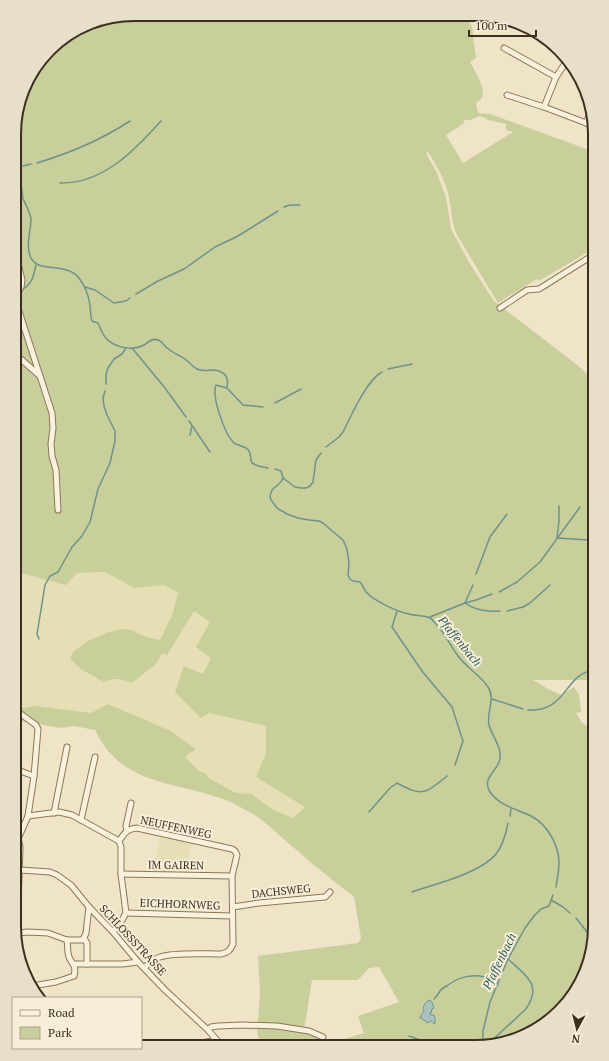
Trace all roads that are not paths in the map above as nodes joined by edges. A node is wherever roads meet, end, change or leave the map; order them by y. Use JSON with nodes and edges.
{"nodes":[{"id":1,"x":504,"y":48,"type":"dead end"},
{"id":2,"x":564,"y":65,"type":"edge"},
{"id":3,"x":556,"y":77,"type":"junction"},
{"id":4,"x":507,"y":95,"type":"dead end"},
{"id":5,"x":544,"y":107,"type":"junction"},
{"id":6,"x":587,"y":121,"type":"edge"},
{"id":7,"x":586,"y":124,"type":"joint"},
{"id":8,"x":588,"y":258,"type":"edge"},
{"id":9,"x":21,"y":276,"type":"edge"},
{"id":10,"x":21,"y":287,"type":"edge"},
{"id":11,"x":500,"y":308,"type":"dead end"},
{"id":12,"x":21,"y":318,"type":"edge"},
{"id":13,"x":21,"y":359,"type":"edge"},
{"id":14,"x":40,"y":376,"type":"junction"},
{"id":15,"x":58,"y":510,"type":"dead end"},
{"id":16,"x":21,"y":714,"type":"edge"},
{"id":17,"x":66,"y":747,"type":"dead end"},
{"id":18,"x":95,"y":757,"type":"dead end"},
{"id":19,"x":21,"y":771,"type":"edge"},
{"id":20,"x":34,"y":776,"type":"junction"},
{"id":21,"x":131,"y":803,"type":"dead end"},
{"id":22,"x":54,"y":813,"type":"junction"},
{"id":23,"x":28,"y":816,"type":"junction"},
{"id":24,"x":82,"y":820,"type":"junction"},
{"id":25,"x":21,"y":829,"type":"edge"},
{"id":26,"x":126,"y":831,"type":"junction"},
{"id":27,"x":119,"y":841,"type":"junction"},
{"id":28,"x":21,"y":870,"type":"edge"},
{"id":29,"x":121,"y":874,"type":"junction"},
{"id":30,"x":232,"y":876,"type":"junction"},
{"id":31,"x":330,"y":892,"type":"dead end"},
{"id":32,"x":89,"y":907,"type":"junction"},
{"id":33,"x":233,"y":907,"type":"junction"},
{"id":34,"x":126,"y":913,"type":"junction"},
{"id":35,"x":232,"y":916,"type":"junction"},
{"id":36,"x":113,"y":932,"type":"junction"},
{"id":37,"x":21,"y":934,"type":"edge"},
{"id":38,"x":84,"y":938,"type":"junction"},
{"id":39,"x":68,"y":940,"type":"junction"},
{"id":40,"x":138,"y":962,"type":"junction"},
{"id":41,"x":74,"y":964,"type":"junction"},
{"id":42,"x":87,"y":964,"type":"junction"},
{"id":43,"x":144,"y":968,"type":"junction"},
{"id":44,"x":37,"y":985,"type":"edge"},
{"id":45,"x":208,"y":1030,"type":"junction"},
{"id":46,"x":323,"y":1037,"type":"dead end"},
{"id":47,"x":216,"y":1040,"type":"edge"}],
"edges":[{"from":1,"to":3,"type":"street"},
{"from":2,"to":3,"type":"street"},
{"from":3,"to":5,"type":"street"},
{"from":4,"to":5,"type":"street"},
{"from":5,"to":7,"type":"street"},
{"from":6,"to":7,"type":"street"},
{"from":8,"to":11,"type":"street"},
{"from":9,"to":10,"type":"street"},
{"from":12,"to":14,"type":"street"},
{"from":13,"to":14,"type":"street"},
{"from":14,"to":15,"type":"street"},
{"from":16,"to":20,"type":"street"},
{"from":17,"to":22,"type":"street"},
{"from":18,"to":24,"type":"street"},
{"from":19,"to":20,"type":"street"},
{"from":20,"to":23,"type":"street"},
{"from":21,"to":26,"type":"street"},
{"from":22,"to":23,"type":"street"},
{"from":22,"to":24,"type":"street"},
{"from":23,"to":25,"type":"street"},
{"from":24,"to":27,"type":"street"},
{"from":26,"to":27,"type":"street","name":"NEUFFENWEG"},
{"from":26,"to":30,"type":"street","name":"NEUFFENWEG"},
{"from":27,"to":29,"type":"street"},
{"from":28,"to":32,"type":"street","name":"SCHLOSSSTRASSE"},
{"from":29,"to":30,"type":"street","name":"IM GAIREN"},
{"from":29,"to":34,"type":"street"},
{"from":30,"to":33,"type":"street"},
{"from":31,"to":33,"type":"street","name":"DACHSWEG"},
{"from":32,"to":36,"type":"street","name":"SCHLOSSSTRASSE"},
{"from":32,"to":38,"type":"street"},
{"from":33,"to":35,"type":"street"},
{"from":34,"to":35,"type":"street","name":"EICHHORNWEG"},
{"from":34,"to":36,"type":"street"},
{"from":35,"to":43,"type":"street"},
{"from":36,"to":40,"type":"street","name":"SCHLOSSSTRASSE"},
{"from":37,"to":39,"type":"street"},
{"from":38,"to":39,"type":"street"},
{"from":38,"to":42,"type":"street"},
{"from":39,"to":41,"type":"street"},
{"from":40,"to":42,"type":"street"},
{"from":40,"to":43,"type":"street","name":"SCHLOSSSTRASSE"},
{"from":41,"to":42,"type":"street"},
{"from":41,"to":44,"type":"street"},
{"from":43,"to":45,"type":"street","name":"SCHLOSSSTRASSE"},
{"from":45,"to":46,"type":"street"},
{"from":45,"to":47,"type":"street","name":"SCHLOSSSTRASSE"}]}
